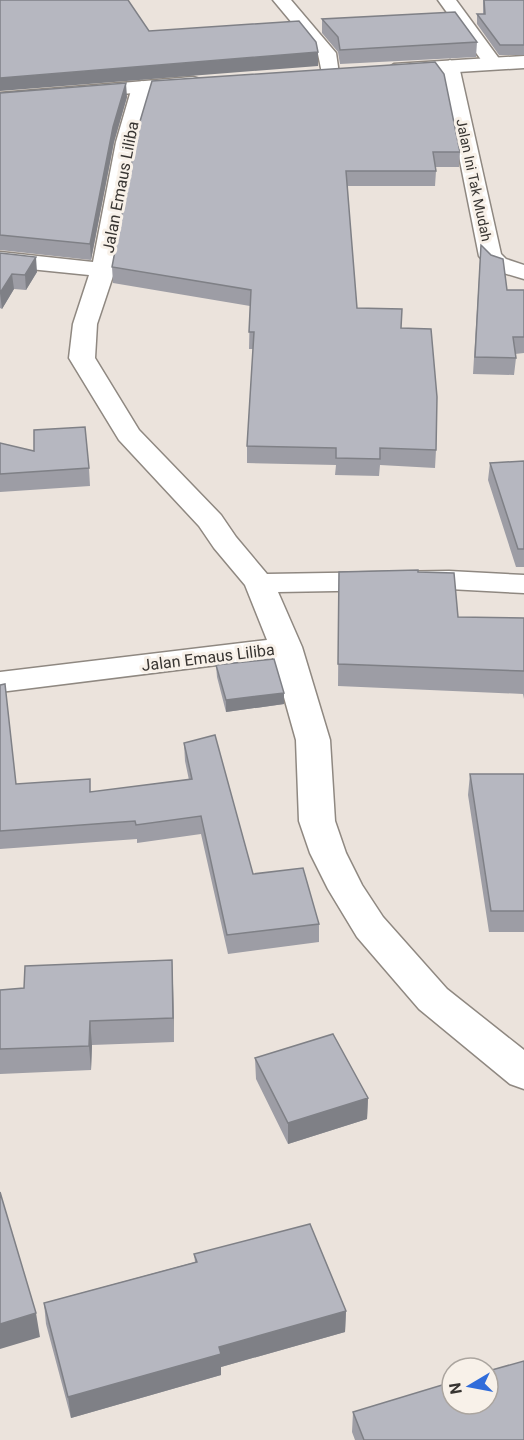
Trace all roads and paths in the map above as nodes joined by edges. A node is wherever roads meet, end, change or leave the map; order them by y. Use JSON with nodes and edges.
{"nodes":[{"id":1,"x":282,"y":0,"type":"edge"},
{"id":2,"x":447,"y":0,"type":"edge"},
{"id":3,"x":524,"y":62,"type":"edge"},
{"id":4,"x":494,"y":64,"type":"junction"},
{"id":5,"x":450,"y":66,"type":"junction"},
{"id":6,"x":374,"y":71,"type":"edge"},
{"id":7,"x":352,"y":72,"type":"edge"},
{"id":8,"x":330,"y":74,"type":"junction"},
{"id":9,"x":309,"y":75,"type":"edge"},
{"id":10,"x":209,"y":82,"type":"edge"},
{"id":11,"x":142,"y":87,"type":"junction"},
{"id":12,"x":0,"y":99,"type":"edge"},
{"id":13,"x":0,"y":259,"type":"edge"},
{"id":14,"x":103,"y":270,"type":"junction"},
{"id":15,"x":524,"y":272,"type":"edge"},
{"id":16,"x":259,"y":583,"type":"junction"},
{"id":17,"x":524,"y":584,"type":"edge"},
{"id":18,"x":286,"y":647,"type":"junction"},
{"id":19,"x":0,"y":682,"type":"edge"},
{"id":20,"x":524,"y":1073,"type":"edge"}],
"edges":[{"from":1,"to":8,"type":"street"},
{"from":2,"to":4,"type":"street"},
{"from":3,"to":4,"type":"street"},
{"from":4,"to":5,"type":"street"},
{"from":5,"to":6,"type":"street"},
{"from":5,"to":15,"type":"street","name":"Jalan Ini Tak Mudah"},
{"from":7,"to":8,"type":"street"},
{"from":8,"to":9,"type":"street"},
{"from":10,"to":11,"type":"street"},
{"from":11,"to":12,"type":"street"},
{"from":11,"to":14,"type":"street","name":"Jalan Emaus Liliba"},
{"from":13,"to":14,"type":"street"},
{"from":14,"to":16,"type":"street","name":"Jalan Emaus Liliba"},
{"from":16,"to":17,"type":"street"},
{"from":16,"to":18,"type":"street","name":"Jalan Emaus Liliba"},
{"from":18,"to":19,"type":"street","name":"Jalan Emaus Liliba"},
{"from":18,"to":20,"type":"street"}]}
